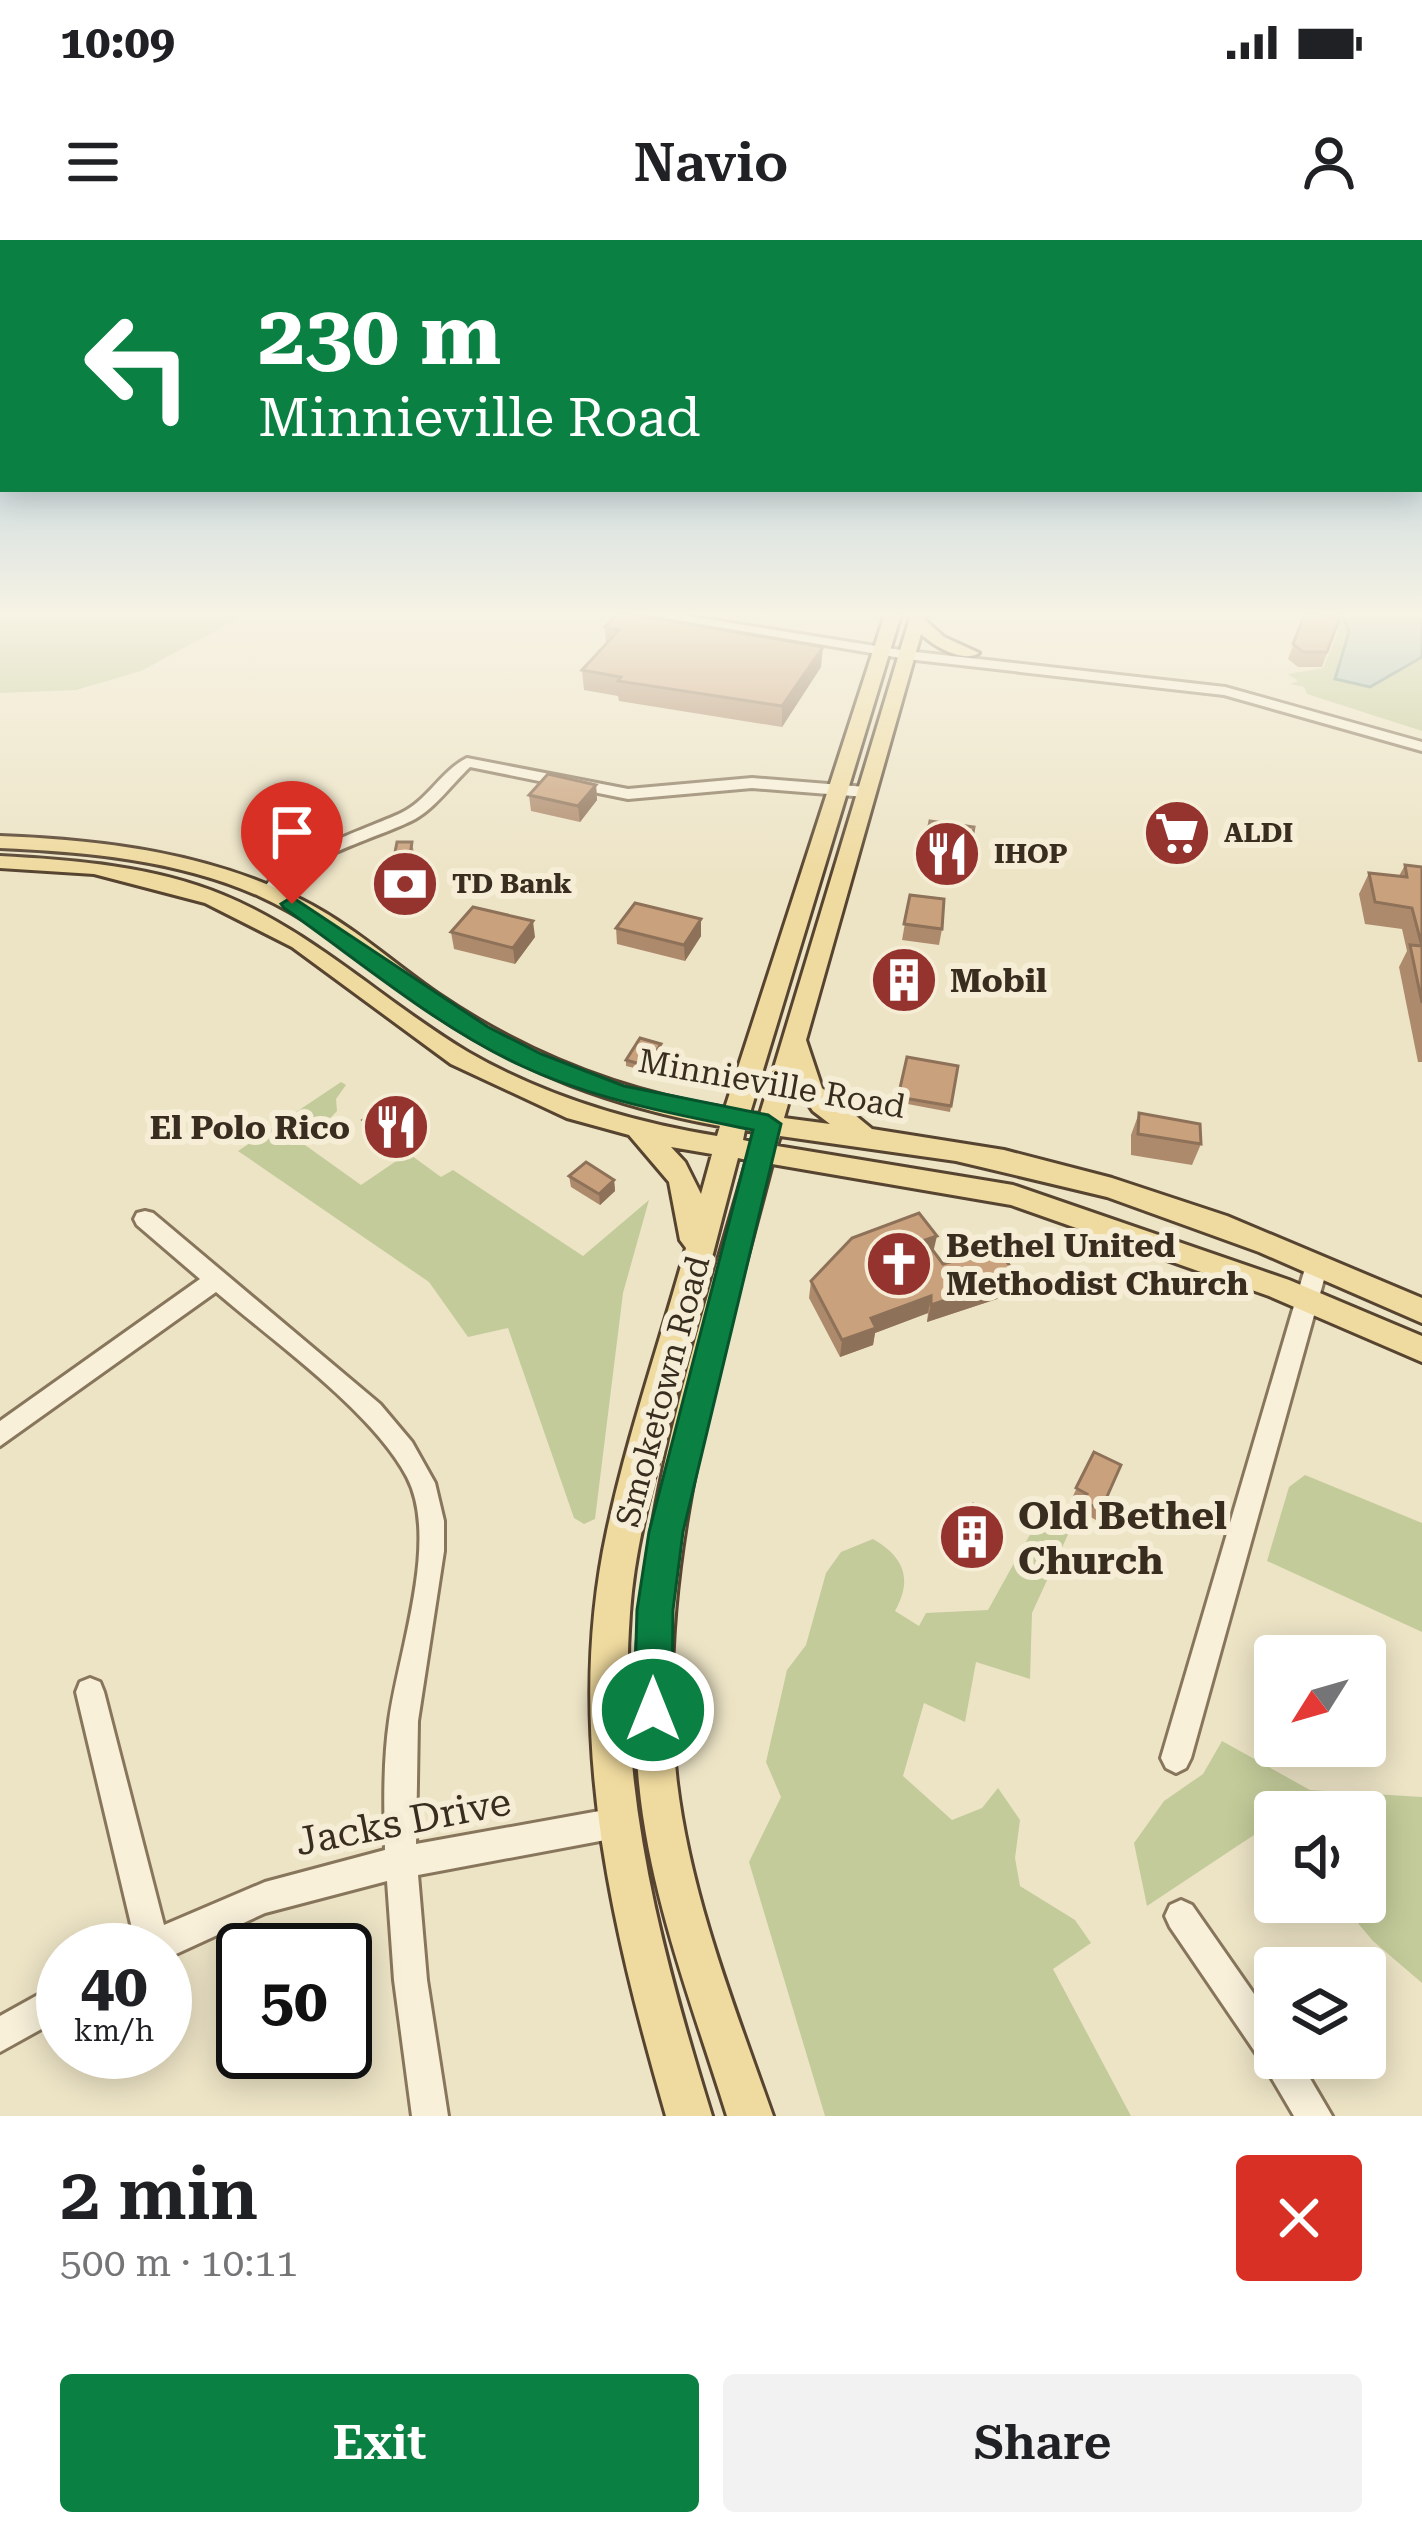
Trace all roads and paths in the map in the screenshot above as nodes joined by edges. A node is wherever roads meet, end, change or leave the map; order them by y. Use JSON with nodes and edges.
{"nodes":[{"id":1,"x":867,"y":699,"type":"edge"},
{"id":2,"x":893,"y":699,"type":"edge"},
{"id":3,"x":1279,"y":699,"type":"edge"},
{"id":4,"x":1284,"y":699,"type":"edge"},
{"id":5,"x":1422,"y":736,"type":"edge"},
{"id":6,"x":1422,"y":747,"type":"edge"},
{"id":7,"x":836,"y":794,"type":"junction"},
{"id":8,"x":864,"y":797,"type":"junction"},
{"id":9,"x":0,"y":842,"type":"edge"},
{"id":10,"x":0,"y":862,"type":"edge"},
{"id":11,"x":272,"y":893,"type":"junction"},
{"id":12,"x":244,"y":912,"type":"junction"},
{"id":13,"x":793,"y":1032,"type":"junction"},
{"id":14,"x":628,"y":1127,"type":"junction"},
{"id":15,"x":748,"y":1135,"type":"junction"},
{"id":16,"x":880,"y":1139,"type":"junction"},
{"id":17,"x":826,"y":1162,"type":"junction"},
{"id":18,"x":746,"y":1210,"type":"junction"},
{"id":19,"x":145,"y":1219,"type":"dead end"},
{"id":20,"x":695,"y":1262,"type":"junction"},
{"id":21,"x":1317,"y":1265,"type":"junction"},
{"id":22,"x":216,"y":1280,"type":"junction"},
{"id":23,"x":1309,"y":1300,"type":"junction"},
{"id":24,"x":1422,"y":1311,"type":"edge"},
{"id":25,"x":1422,"y":1349,"type":"edge"},
{"id":26,"x":0,"y":1435,"type":"edge"},
{"id":27,"x":90,"y":1692,"type":"dead end"},
{"id":28,"x":1176,"y":1758,"type":"dead end"},
{"id":29,"x":616,"y":1823,"type":"junction"},
{"id":30,"x":404,"y":1858,"type":"junction"},
{"id":31,"x":1180,"y":1916,"type":"dead end"},
{"id":32,"x":144,"y":1923,"type":"edge"},
{"id":33,"x":192,"y":1929,"type":"edge"},
{"id":34,"x":36,"y":2014,"type":"edge"},
{"id":35,"x":1254,"y":2024,"type":"edge"},
{"id":36,"x":0,"y":2035,"type":"edge"},
{"id":37,"x":1291,"y":2079,"type":"edge"},
{"id":38,"x":430,"y":2116,"type":"edge"},
{"id":39,"x":688,"y":2116,"type":"edge"},
{"id":40,"x":749,"y":2116,"type":"edge"},
{"id":41,"x":1314,"y":2116,"type":"edge"}],
"edges":[{"from":1,"to":7,"type":"main road","name":"Smoketown Road"},
{"from":2,"to":8,"type":"main road","name":"Smoketown Road"},
{"from":3,"to":6,"type":"street"},
{"from":4,"to":5,"type":"street"},
{"from":7,"to":8,"type":"street"},
{"from":7,"to":11,"type":"street"},
{"from":7,"to":15,"type":"main road","name":"Smoketown Road"},
{"from":8,"to":13,"type":"main road","name":"Smoketown Road"},
{"from":9,"to":11,"type":"main road","name":"Minnieville Road"},
{"from":10,"to":12,"type":"main road","name":"Minnieville Road"},
{"from":11,"to":12,"type":"street"},
{"from":11,"to":15,"type":"main road","name":"Minnieville Road"},
{"from":12,"to":14,"type":"main road","name":"Minnieville Road"},
{"from":13,"to":15,"type":"main road","name":"Smoketown Road"},
{"from":13,"to":16,"type":"main road"},
{"from":14,"to":15,"type":"main road","name":"Minnieville Road"},
{"from":14,"to":20,"type":"main road"},
{"from":15,"to":16,"type":"main road","name":"Minnieville Road"},
{"from":15,"to":17,"type":"main road","name":"Minnieville Road"},
{"from":15,"to":18,"type":"main road","name":"Smoketown Road"},
{"from":15,"to":20,"type":"main road","name":"Smoketown Road"},
{"from":16,"to":21,"type":"main road","name":"Minnieville Road"},
{"from":17,"to":18,"type":"main road"},
{"from":17,"to":23,"type":"main road","name":"Minnieville Road"},
{"from":18,"to":40,"type":"main road","name":"Smoketown Road"},
{"from":19,"to":22,"type":"street"},
{"from":20,"to":29,"type":"main road","name":"Smoketown Road"},
{"from":21,"to":23,"type":"street"},
{"from":21,"to":24,"type":"main road","name":"Minnieville Road"},
{"from":22,"to":26,"type":"street"},
{"from":22,"to":30,"type":"street"},
{"from":23,"to":25,"type":"main road","name":"Minnieville Road"},
{"from":23,"to":28,"type":"street"},
{"from":27,"to":32,"type":"street"},
{"from":29,"to":30,"type":"street","name":"Jacks Drive"},
{"from":29,"to":39,"type":"main road","name":"Smoketown Road"},
{"from":30,"to":33,"type":"street","name":"Jacks Drive"},
{"from":30,"to":38,"type":"street"},
{"from":31,"to":35,"type":"street"},
{"from":34,"to":36,"type":"street"},
{"from":37,"to":41,"type":"street"}]}
